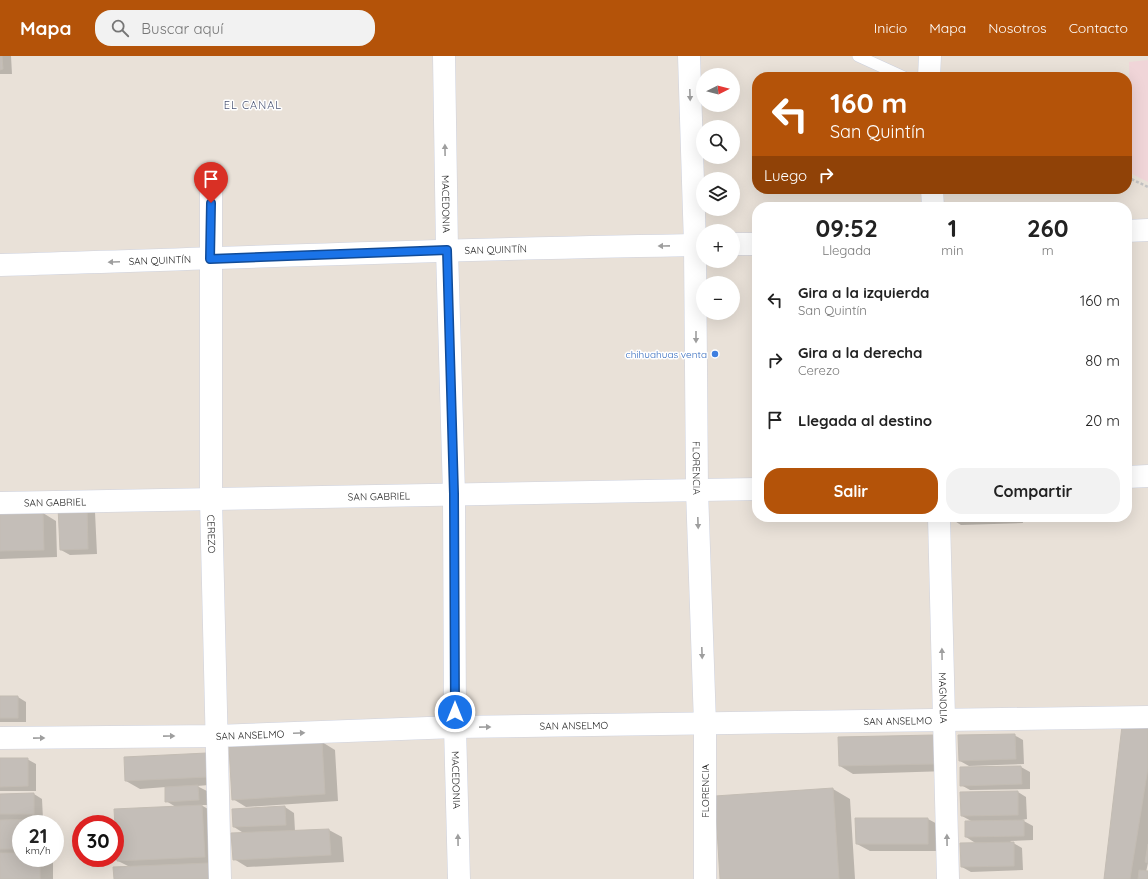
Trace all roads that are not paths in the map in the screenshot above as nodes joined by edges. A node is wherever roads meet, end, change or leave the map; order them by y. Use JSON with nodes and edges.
{"nodes":[{"id":1,"x":444,"y":56,"type":"edge"},
{"id":2,"x":689,"y":56,"type":"edge"},
{"id":3,"x":858,"y":56,"type":"edge"},
{"id":4,"x":930,"y":56,"type":"edge"},
{"id":5,"x":893,"y":72,"type":"edge"},
{"id":6,"x":929,"y":72,"type":"edge"},
{"id":7,"x":211,"y":189,"type":"dead end"},
{"id":8,"x":698,"y":224,"type":"edge"},
{"id":9,"x":1148,"y":230,"type":"edge"},
{"id":10,"x":1132,"y":231,"type":"edge"},
{"id":11,"x":740,"y":244,"type":"edge"},
{"id":12,"x":752,"y":244,"type":"edge"},
{"id":13,"x":696,"y":245,"type":"edge"},
{"id":14,"x":447,"y":250,"type":"junction"},
{"id":15,"x":210,"y":259,"type":"junction"},
{"id":16,"x":0,"y":265,"type":"edge"},
{"id":17,"x":699,"y":268,"type":"edge"},
{"id":18,"x":1148,"y":476,"type":"edge"},
{"id":19,"x":1132,"y":477,"type":"edge"},
{"id":20,"x":752,"y":489,"type":"edge"},
{"id":21,"x":697,"y":490,"type":"junction"},
{"id":22,"x":454,"y":494,"type":"junction"},
{"id":23,"x":211,"y":500,"type":"junction"},
{"id":24,"x":0,"y":503,"type":"edge"},
{"id":25,"x":939,"y":522,"type":"edge"},
{"id":26,"x":1148,"y":717,"type":"edge"},
{"id":27,"x":944,"y":721,"type":"junction"},
{"id":28,"x":705,"y":724,"type":"junction"},
{"id":29,"x":456,"y":727,"type":"junction"},
{"id":30,"x":216,"y":736,"type":"junction"},
{"id":31,"x":0,"y":738,"type":"edge"},
{"id":32,"x":220,"y":879,"type":"edge"},
{"id":33,"x":459,"y":879,"type":"edge"},
{"id":34,"x":706,"y":879,"type":"edge"},
{"id":35,"x":948,"y":879,"type":"edge"}],
"edges":[{"from":14,"to":1,"type":"street","name":"MACEDONIA","one_way":true},
{"from":2,"to":8,"type":"street","name":"FLORENCIA","one_way":true},
{"from":3,"to":5,"type":"lane"},
{"from":4,"to":6,"type":"street"},
{"from":7,"to":15,"type":"street","name":"CEREZO"},
{"from":9,"to":10,"type":"street"},
{"from":11,"to":12,"type":"street"},
{"from":13,"to":14,"type":"street","name":"SAN QUINTÍN","one_way":true},
{"from":14,"to":15,"type":"street","name":"SAN QUINTÍN"},
{"from":14,"to":22,"type":"street","name":"MACEDONIA"},
{"from":15,"to":16,"type":"street","name":"SAN QUINTÍN","one_way":true},
{"from":15,"to":23,"type":"street","name":"CEREZO"},
{"from":17,"to":21,"type":"street","name":"FLORENCIA","one_way":true},
{"from":18,"to":19,"type":"street"},
{"from":20,"to":21,"type":"street","name":"SAN GABRIEL"},
{"from":21,"to":22,"type":"street","name":"SAN GABRIEL"},
{"from":21,"to":28,"type":"street","name":"FLORENCIA","one_way":true},
{"from":22,"to":23,"type":"street","name":"SAN GABRIEL"},
{"from":22,"to":29,"type":"street","name":"MACEDONIA"},
{"from":23,"to":24,"type":"street","name":"SAN GABRIEL"},
{"from":23,"to":30,"type":"street","name":"CEREZO"},
{"from":27,"to":25,"type":"street","name":"MAGNOLIA","one_way":true},
{"from":26,"to":27,"type":"street","name":"SAN ANSELMO"},
{"from":27,"to":28,"type":"street","name":"SAN ANSELMO"},
{"from":35,"to":27,"type":"street","name":"MAGNOLIA","one_way":true},
{"from":29,"to":28,"type":"street","name":"SAN ANSELMO","one_way":true},
{"from":28,"to":34,"type":"street","name":"FLORENCIA"},
{"from":30,"to":29,"type":"street","name":"SAN ANSELMO","one_way":true},
{"from":33,"to":29,"type":"street","name":"MACEDONIA","one_way":true},
{"from":31,"to":30,"type":"street","name":"SAN ANSELMO","one_way":true},
{"from":30,"to":32,"type":"street","name":"CEREZO"}]}
